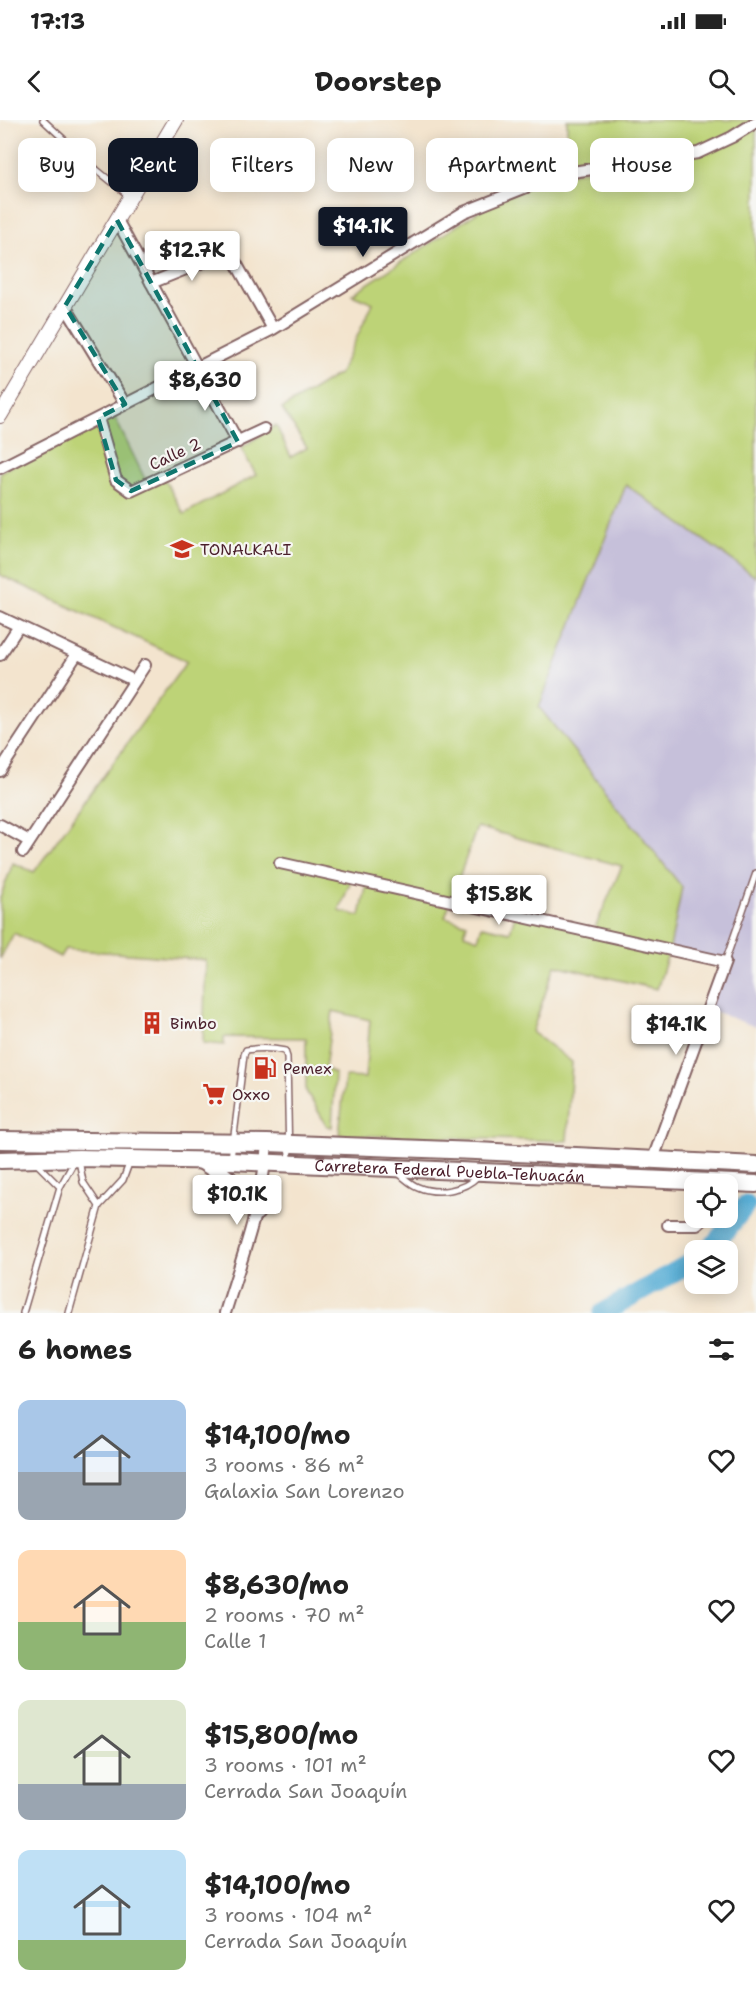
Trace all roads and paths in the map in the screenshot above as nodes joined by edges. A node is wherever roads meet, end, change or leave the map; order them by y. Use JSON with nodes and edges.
{"nodes":[{"id":1,"x":43,"y":120,"type":"edge"},
{"id":2,"x":176,"y":120,"type":"edge"},
{"id":3,"x":756,"y":122,"type":"edge"},
{"id":4,"x":130,"y":197,"type":"junction"},
{"id":5,"x":117,"y":219,"type":"junction"},
{"id":6,"x":151,"y":283,"type":"junction"},
{"id":7,"x":65,"y":306,"type":"junction"},
{"id":8,"x":273,"y":329,"type":"junction"},
{"id":9,"x":197,"y":368,"type":"junction"},
{"id":10,"x":124,"y":404,"type":"junction"},
{"id":11,"x":0,"y":416,"type":"edge"},
{"id":12,"x":98,"y":418,"type":"junction"},
{"id":13,"x":264,"y":429,"type":"dead end"},
{"id":14,"x":238,"y":442,"type":"junction"},
{"id":15,"x":0,"y":468,"type":"edge"},
{"id":16,"x":0,"y":617,"type":"edge"},
{"id":17,"x":19,"y":626,"type":"junction"},
{"id":18,"x":77,"y":654,"type":"junction"},
{"id":19,"x":0,"y":655,"type":"edge"},
{"id":20,"x":145,"y":665,"type":"dead end"},
{"id":21,"x":133,"y":680,"type":"junction"},
{"id":22,"x":0,"y":771,"type":"edge"},
{"id":23,"x":0,"y":825,"type":"edge"},
{"id":24,"x":29,"y":841,"type":"junction"},
{"id":25,"x":23,"y":852,"type":"dead end"},
{"id":26,"x":280,"y":863,"type":"dead end"},
{"id":27,"x":756,"y":873,"type":"edge"},
{"id":28,"x":724,"y":962,"type":"junction"},
{"id":29,"x":0,"y":1140,"type":"edge"},
{"id":30,"x":233,"y":1142,"type":"junction"},
{"id":31,"x":267,"y":1143,"type":"junction"},
{"id":32,"x":290,"y":1144,"type":"junction"},
{"id":33,"x":32,"y":1158,"type":"junction"},
{"id":34,"x":78,"y":1158,"type":"junction"},
{"id":35,"x":130,"y":1159,"type":"junction"},
{"id":36,"x":653,"y":1159,"type":"junction"},
{"id":37,"x":0,"y":1160,"type":"edge"},
{"id":38,"x":201,"y":1160,"type":"junction"},
{"id":39,"x":231,"y":1161,"type":"junction"},
{"id":40,"x":266,"y":1163,"type":"junction"},
{"id":41,"x":289,"y":1164,"type":"junction"},
{"id":42,"x":756,"y":1165,"type":"edge"},
{"id":43,"x":684,"y":1182,"type":"edge"},
{"id":44,"x":738,"y":1184,"type":"edge"},
{"id":45,"x":756,"y":1184,"type":"edge"},
{"id":46,"x":60,"y":1187,"type":"junction"},
{"id":47,"x":99,"y":1206,"type":"junction"},
{"id":48,"x":256,"y":1212,"type":"junction"},
{"id":49,"x":668,"y":1225,"type":"dead end"},
{"id":50,"x":684,"y":1225,"type":"edge"},
{"id":51,"x":23,"y":1313,"type":"edge"},
{"id":52,"x":69,"y":1313,"type":"edge"},
{"id":53,"x":225,"y":1313,"type":"edge"}],
"edges":[{"from":1,"to":4,"type":"lane"},
{"from":2,"to":4,"type":"street"},
{"from":3,"to":8,"type":"street"},
{"from":4,"to":5,"type":"street"},
{"from":5,"to":6,"type":"street"},
{"from":5,"to":7,"type":"street"},
{"from":6,"to":8,"type":"street"},
{"from":6,"to":9,"type":"street"},
{"from":7,"to":10,"type":"street"},
{"from":7,"to":11,"type":"street"},
{"from":8,"to":9,"type":"street"},
{"from":9,"to":10,"type":"street"},
{"from":9,"to":14,"type":"street"},
{"from":10,"to":12,"type":"street"},
{"from":12,"to":14,"type":"street","name":"Calle 2"},
{"from":12,"to":15,"type":"street"},
{"from":13,"to":14,"type":"street","name":"Calle 2"},
{"from":16,"to":17,"type":"street"},
{"from":17,"to":18,"type":"street"},
{"from":17,"to":19,"type":"street"},
{"from":18,"to":21,"type":"street"},
{"from":18,"to":22,"type":"street"},
{"from":20,"to":21,"type":"street"},
{"from":21,"to":24,"type":"street"},
{"from":23,"to":24,"type":"street"},
{"from":24,"to":25,"type":"street"},
{"from":26,"to":28,"type":"street"},
{"from":27,"to":28,"type":"lane"},
{"from":28,"to":36,"type":"street"},
{"from":29,"to":30,"type":"main road","name":"Carretera Federal Puebla-Tehuacán"},
{"from":30,"to":31,"type":"main road","name":"Carretera Federal Puebla-Tehuacán"},
{"from":30,"to":32,"type":"lane"},
{"from":30,"to":39,"type":"lane"},
{"from":31,"to":32,"type":"main road","name":"Carretera Federal Puebla-Tehuacán"},
{"from":31,"to":40,"type":"street"},
{"from":32,"to":36,"type":"main road","name":"Carretera Federal Puebla-Tehuacán"},
{"from":32,"to":41,"type":"lane"},
{"from":33,"to":34,"type":"main road","name":"Carretera Federal Puebla-Tehuacán"},
{"from":33,"to":37,"type":"main road","name":"Carretera Federal Puebla-Tehuacán"},
{"from":33,"to":46,"type":"lane"},
{"from":34,"to":35,"type":"main road","name":"Carretera Federal Puebla-Tehuacán"},
{"from":34,"to":46,"type":"lane"},
{"from":34,"to":47,"type":"lane"},
{"from":35,"to":38,"type":"main road","name":"Carretera Federal Puebla-Tehuacán"},
{"from":35,"to":47,"type":"lane"},
{"from":36,"to":42,"type":"main road","name":"Carretera Federal Puebla-Tehuacán"},
{"from":38,"to":39,"type":"main road","name":"Carretera Federal Puebla-Tehuacán"},
{"from":38,"to":48,"type":"main road"},
{"from":39,"to":40,"type":"main road","name":"Carretera Federal Puebla-Tehuacán"},
{"from":40,"to":41,"type":"main road","name":"Carretera Federal Puebla-Tehuacán"},
{"from":40,"to":48,"type":"street"},
{"from":41,"to":43,"type":"main road","name":"Carretera Federal Puebla-Tehuacán"},
{"from":44,"to":45,"type":"main road","name":"Carretera Federal Puebla-Tehuacán"},
{"from":46,"to":51,"type":"lane"},
{"from":47,"to":52,"type":"lane"},
{"from":48,"to":53,"type":"street"},
{"from":49,"to":50,"type":"street"}]}
